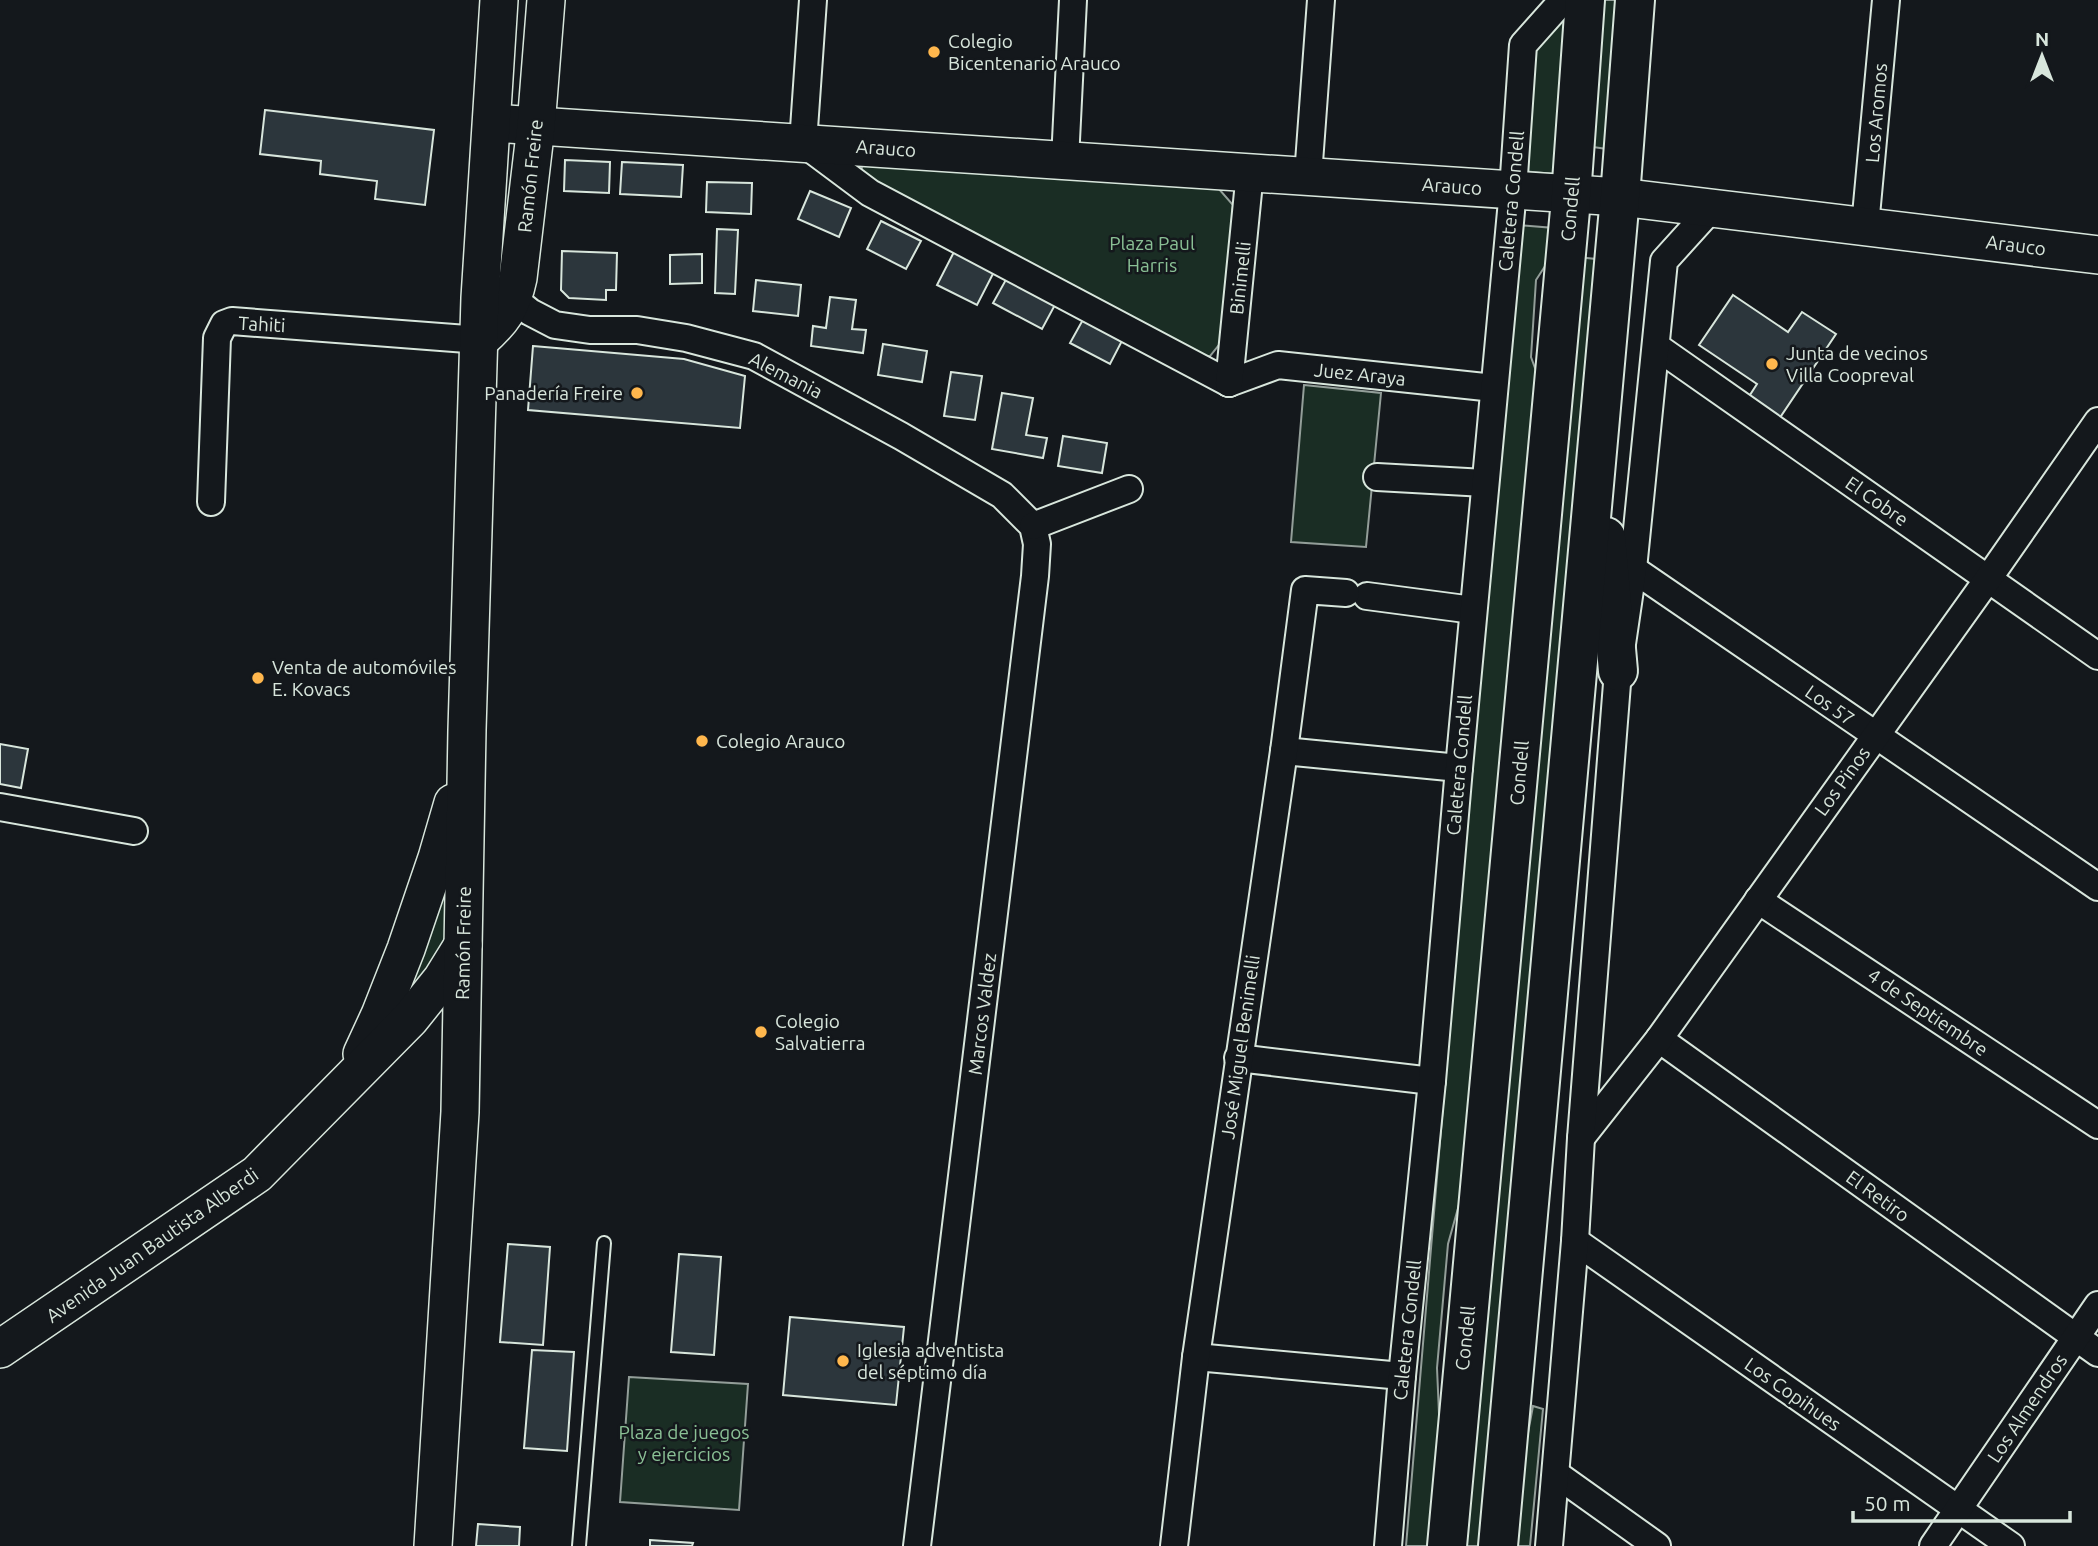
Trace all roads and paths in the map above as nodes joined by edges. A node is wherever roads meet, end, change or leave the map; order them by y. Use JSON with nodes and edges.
{"nodes":[{"id":1,"x":499,"y":0,"type":"edge"},
{"id":2,"x":546,"y":0,"type":"edge"},
{"id":3,"x":813,"y":0,"type":"edge"},
{"id":4,"x":1073,"y":0,"type":"edge"},
{"id":5,"x":1321,"y":0,"type":"edge"},
{"id":6,"x":1563,"y":0,"type":"edge"},
{"id":7,"x":1585,"y":0,"type":"edge"},
{"id":8,"x":1635,"y":0,"type":"edge"},
{"id":9,"x":1886,"y":0,"type":"edge"},
{"id":10,"x":492,"y":123,"type":"junction"},
{"id":11,"x":536,"y":126,"type":"junction"},
{"id":12,"x":803,"y":143,"type":"junction"},
{"id":13,"x":1065,"y":160,"type":"junction"},
{"id":14,"x":1250,"y":172,"type":"junction"},
{"id":15,"x":1308,"y":176,"type":"junction"},
{"id":16,"x":1513,"y":190,"type":"junction"},
{"id":17,"x":1571,"y":194,"type":"junction"},
{"id":18,"x":1620,"y":197,"type":"junction"},
{"id":19,"x":1712,"y":208,"type":"junction"},
{"id":20,"x":1865,"y":226,"type":"junction"},
{"id":21,"x":2098,"y":249,"type":"edge"},
{"id":22,"x":482,"y":250,"type":"junction"},
{"id":23,"x":514,"y":299,"type":"junction"},
{"id":24,"x":480,"y":340,"type":"junction"},
{"id":25,"x":1657,"y":347,"type":"junction"},
{"id":26,"x":1229,"y":383,"type":"junction"},
{"id":27,"x":1494,"y":388,"type":"junction"},
{"id":28,"x":2097,"y":424,"type":"edge"},
{"id":29,"x":1598,"y":440,"type":"junction"},
{"id":30,"x":1377,"y":477,"type":"dead end"},
{"id":31,"x":1485,"y":483,"type":"junction"},
{"id":32,"x":1129,"y":489,"type":"dead end"},
{"id":33,"x":211,"y":502,"type":"dead end"},
{"id":34,"x":1033,"y":526,"type":"junction"},
{"id":35,"x":1633,"y":569,"type":"junction"},
{"id":36,"x":1988,"y":579,"type":"junction"},
{"id":37,"x":1473,"y":610,"type":"junction"},
{"id":38,"x":2098,"y":656,"type":"edge"},
{"id":39,"x":1618,"y":671,"type":"junction"},
{"id":40,"x":467,"y":730,"type":"junction"},
{"id":41,"x":1875,"y":736,"type":"junction"},
{"id":42,"x":1284,"y":751,"type":"junction"},
{"id":43,"x":1459,"y":768,"type":"junction"},
{"id":44,"x":0,"y":807,"type":"edge"},
{"id":45,"x":134,"y":831,"type":"dead end"},
{"id":46,"x":2098,"y":887,"type":"edge"},
{"id":47,"x":1758,"y":900,"type":"junction"},
{"id":48,"x":463,"y":944,"type":"junction"},
{"id":49,"x":410,"y":1018,"type":"junction"},
{"id":50,"x":461,"y":1038,"type":"junction"},
{"id":51,"x":1659,"y":1039,"type":"junction"},
{"id":52,"x":1238,"y":1058,"type":"junction"},
{"id":53,"x":1432,"y":1081,"type":"junction"},
{"id":54,"x":347,"y":1085,"type":"junction"},
{"id":55,"x":2098,"y":1125,"type":"edge"},
{"id":56,"x":1581,"y":1138,"type":"junction"},
{"id":57,"x":1575,"y":1241,"type":"junction"},
{"id":58,"x":604,"y":1243,"type":"dead end"},
{"id":59,"x":2098,"y":1305,"type":"edge"},
{"id":60,"x":2076,"y":1338,"type":"junction"},
{"id":61,"x":0,"y":1349,"type":"edge"},
{"id":62,"x":2098,"y":1353,"type":"edge"},
{"id":63,"x":1196,"y":1357,"type":"junction"},
{"id":64,"x":1402,"y":1376,"type":"junction"},
{"id":65,"x":1556,"y":1474,"type":"junction"},
{"id":66,"x":1958,"y":1510,"type":"junction"},
{"id":67,"x":433,"y":1546,"type":"edge"},
{"id":68,"x":579,"y":1546,"type":"edge"},
{"id":69,"x":918,"y":1546,"type":"edge"},
{"id":70,"x":1174,"y":1546,"type":"edge"},
{"id":71,"x":1388,"y":1546,"type":"edge"},
{"id":72,"x":1447,"y":1546,"type":"edge"},
{"id":73,"x":1498,"y":1546,"type":"edge"},
{"id":74,"x":1549,"y":1546,"type":"edge"},
{"id":75,"x":1657,"y":1546,"type":"edge"},
{"id":76,"x":1933,"y":1546,"type":"edge"},
{"id":77,"x":2011,"y":1546,"type":"edge"}],
"edges":[{"from":1,"to":10,"type":"main road","name":"Ramón Freire"},
{"from":2,"to":11,"type":"main road","name":"Ramón Freire"},
{"from":3,"to":12,"type":"street"},
{"from":4,"to":13,"type":"street"},
{"from":5,"to":15,"type":"street"},
{"from":6,"to":16,"type":"street","name":"Caletera Condell"},
{"from":7,"to":17,"type":"main road","name":"Condell"},
{"from":8,"to":18,"type":"main road"},
{"from":9,"to":20,"type":"street","name":"Los Aromos"},
{"from":10,"to":11,"type":"main road","name":"Arauco"},
{"from":10,"to":22,"type":"main road","name":"Ramón Freire"},
{"from":11,"to":12,"type":"main road","name":"Arauco"},
{"from":11,"to":23,"type":"main road","name":"Ramón Freire"},
{"from":12,"to":13,"type":"main road","name":"Arauco"},
{"from":12,"to":26,"type":"street","name":"Arauco"},
{"from":13,"to":14,"type":"main road","name":"Arauco"},
{"from":14,"to":15,"type":"main road","name":"Arauco"},
{"from":14,"to":26,"type":"street","name":"Binimelli"},
{"from":15,"to":16,"type":"main road","name":"Arauco"},
{"from":16,"to":17,"type":"main road","name":"Arauco"},
{"from":16,"to":27,"type":"street","name":"Caletera Condell"},
{"from":17,"to":18,"type":"main road","name":"Arauco"},
{"from":17,"to":72,"type":"main road","name":"Condell"},
{"from":18,"to":19,"type":"main road","name":"Arauco"},
{"from":18,"to":29,"type":"main road"},
{"from":19,"to":20,"type":"main road","name":"Arauco"},
{"from":19,"to":25,"type":"street"},
{"from":20,"to":21,"type":"main road","name":"Arauco"},
{"from":22,"to":23,"type":"main road"},
{"from":22,"to":24,"type":"main road","name":"Ramón Freire"},
{"from":23,"to":24,"type":"main road","name":"Ramón Freire"},
{"from":23,"to":34,"type":"street","name":"Alemania"},
{"from":24,"to":33,"type":"street","name":"Tahiti"},
{"from":24,"to":40,"type":"main road","name":"Ramón Freire"},
{"from":25,"to":35,"type":"street"},
{"from":25,"to":36,"type":"street","name":"El Cobre"},
{"from":26,"to":27,"type":"street","name":"Juez Araya"},
{"from":27,"to":31,"type":"street","name":"Caletera Condell"},
{"from":28,"to":36,"type":"street","name":"Los Pinos"},
{"from":29,"to":39,"type":"main road"},
{"from":29,"to":73,"type":"main road"},
{"from":30,"to":31,"type":"street"},
{"from":31,"to":37,"type":"street","name":"Caletera Condell"},
{"from":32,"to":34,"type":"street"},
{"from":34,"to":69,"type":"street","name":"Marcos Valdez"},
{"from":35,"to":39,"type":"street"},
{"from":35,"to":41,"type":"street","name":"Los 57"},
{"from":36,"to":38,"type":"street","name":"El Cobre"},
{"from":36,"to":41,"type":"street","name":"Los Pinos"},
{"from":37,"to":42,"type":"street","name":"José Miguel Benimelli"},
{"from":37,"to":43,"type":"street","name":"Caletera Condell"},
{"from":39,"to":56,"type":"street"},
{"from":40,"to":48,"type":"main road","name":"Ramón Freire"},
{"from":40,"to":54,"type":"main road"},
{"from":41,"to":46,"type":"street","name":"Los 57"},
{"from":41,"to":47,"type":"street","name":"Los Pinos"},
{"from":42,"to":43,"type":"street"},
{"from":42,"to":52,"type":"street","name":"José Miguel Benimelli"},
{"from":43,"to":53,"type":"street","name":"Caletera Condell"},
{"from":44,"to":45,"type":"street"},
{"from":47,"to":51,"type":"street","name":"Los Pinos"},
{"from":47,"to":55,"type":"street","name":"4 de Septiembre"},
{"from":48,"to":49,"type":"main road","name":"Avenida Juan Bautista Alberdi"},
{"from":48,"to":50,"type":"main road","name":"Ramón Freire"},
{"from":49,"to":50,"type":"main road"},
{"from":49,"to":54,"type":"main road","name":"Avenida Juan Bautista Alberdi"},
{"from":50,"to":67,"type":"main road","name":"Ramón Freire"},
{"from":51,"to":56,"type":"street","name":"Los Pinos"},
{"from":51,"to":60,"type":"street","name":"El Retiro"},
{"from":52,"to":53,"type":"street"},
{"from":52,"to":63,"type":"street","name":"José Miguel Benimelli"},
{"from":53,"to":64,"type":"street","name":"Caletera Condell"},
{"from":54,"to":61,"type":"main road","name":"Avenida Juan Bautista Alberdi"},
{"from":56,"to":57,"type":"street"},
{"from":57,"to":65,"type":"street"},
{"from":57,"to":66,"type":"street","name":"Los Copihues"},
{"from":58,"to":68,"type":"lane"},
{"from":59,"to":60,"type":"street","name":"Los Almendros"},
{"from":60,"to":62,"type":"street","name":"El Retiro"},
{"from":60,"to":66,"type":"street","name":"Los Almendros"},
{"from":63,"to":64,"type":"street"},
{"from":63,"to":70,"type":"street","name":"José Miguel Benimelli"},
{"from":64,"to":71,"type":"street","name":"Caletera Condell"},
{"from":65,"to":74,"type":"street"},
{"from":65,"to":75,"type":"street"},
{"from":66,"to":76,"type":"street","name":"Los Almendros"},
{"from":66,"to":77,"type":"street","name":"Los Copihues"}]}
